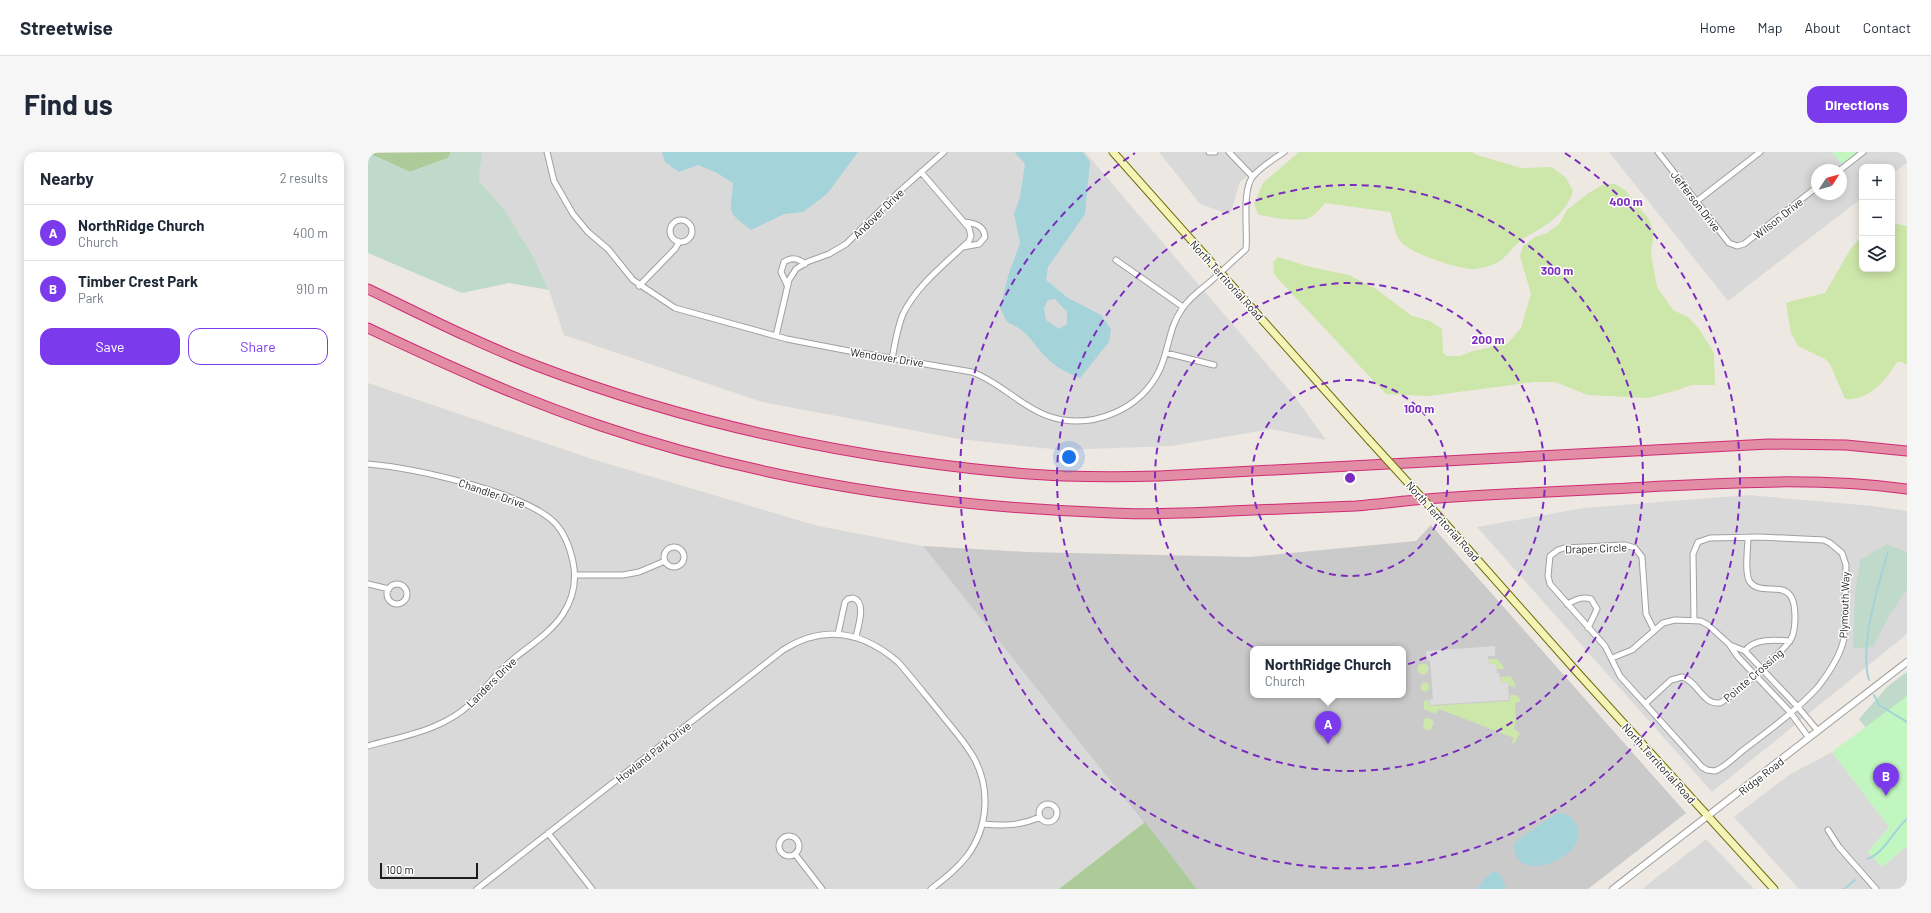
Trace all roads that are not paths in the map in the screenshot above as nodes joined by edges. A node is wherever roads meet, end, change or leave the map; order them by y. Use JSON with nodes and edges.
{"nodes":[{"id":1,"x":547,"y":152,"type":"edge"},
{"id":2,"x":943,"y":152,"type":"edge"},
{"id":3,"x":1114,"y":152,"type":"edge"},
{"id":4,"x":1209,"y":152,"type":"edge"},
{"id":5,"x":1215,"y":152,"type":"edge"},
{"id":6,"x":1229,"y":152,"type":"edge"},
{"id":7,"x":1284,"y":152,"type":"edge"},
{"id":8,"x":1658,"y":152,"type":"edge"},
{"id":9,"x":1760,"y":152,"type":"edge"},
{"id":10,"x":1863,"y":152,"type":"edge"},
{"id":11,"x":1847,"y":165,"type":"edge"},
{"id":12,"x":921,"y":172,"type":"junction"},
{"id":13,"x":1252,"y":176,"type":"junction"},
{"id":14,"x":1811,"y":193,"type":"edge"},
{"id":15,"x":1697,"y":201,"type":"junction"},
{"id":16,"x":964,"y":222,"type":"junction"},
{"id":17,"x":679,"y":242,"type":"junction"},
{"id":18,"x":1737,"y":246,"type":"joint"},
{"id":19,"x":962,"y":247,"type":"junction"},
{"id":20,"x":1116,"y":260,"type":"dead end"},
{"id":21,"x":805,"y":264,"type":"junction"},
{"id":22,"x":1220,"y":272,"type":"junction"},
{"id":23,"x":787,"y":285,"type":"junction"},
{"id":24,"x":639,"y":286,"type":"junction"},
{"id":25,"x":368,"y":289,"type":"edge"},
{"id":26,"x":1183,"y":308,"type":"junction"},
{"id":27,"x":368,"y":328,"type":"edge"},
{"id":28,"x":776,"y":336,"type":"junction"},
{"id":29,"x":1166,"y":353,"type":"junction"},
{"id":30,"x":892,"y":359,"type":"junction"},
{"id":31,"x":1214,"y":365,"type":"dead end"},
{"id":32,"x":1907,"y":451,"type":"edge"},
{"id":33,"x":368,"y":464,"type":"edge"},
{"id":34,"x":1907,"y":489,"type":"edge"},
{"id":35,"x":1748,"y":537,"type":"junction"},
{"id":36,"x":665,"y":561,"type":"dead end"},
{"id":37,"x":576,"y":575,"type":"junction"},
{"id":38,"x":368,"y":584,"type":"edge"},
{"id":39,"x":389,"y":589,"type":"dead end"},
{"id":40,"x":1567,"y":604,"type":"junction"},
{"id":41,"x":1694,"y":620,"type":"junction"},
{"id":42,"x":1588,"y":628,"type":"junction"},
{"id":43,"x":1654,"y":630,"type":"junction"},
{"id":44,"x":838,"y":634,"type":"junction"},
{"id":45,"x":856,"y":637,"type":"junction"},
{"id":46,"x":1790,"y":641,"type":"junction"},
{"id":47,"x":1729,"y":644,"type":"junction"},
{"id":48,"x":1745,"y":651,"type":"junction"},
{"id":49,"x":1612,"y":658,"type":"junction"},
{"id":50,"x":1907,"y":662,"type":"edge"},
{"id":51,"x":1762,"y":669,"type":"junction"},
{"id":52,"x":1755,"y":675,"type":"junction"},
{"id":53,"x":1645,"y":704,"type":"junction"},
{"id":54,"x":1797,"y":706,"type":"junction"},
{"id":55,"x":1790,"y":712,"type":"junction"},
{"id":56,"x":1818,"y":731,"type":"junction"},
{"id":57,"x":1809,"y":738,"type":"junction"},
{"id":58,"x":368,"y":746,"type":"edge"},
{"id":59,"x":1040,"y":817,"type":"dead end"},
{"id":60,"x":1708,"y":817,"type":"junction"},
{"id":61,"x":982,"y":824,"type":"junction"},
{"id":62,"x":1828,"y":830,"type":"dead end"},
{"id":63,"x":548,"y":833,"type":"junction"},
{"id":64,"x":795,"y":854,"type":"dead end"},
{"id":65,"x":477,"y":889,"type":"edge"},
{"id":66,"x":592,"y":889,"type":"edge"},
{"id":67,"x":822,"y":889,"type":"edge"},
{"id":68,"x":931,"y":889,"type":"edge"},
{"id":69,"x":1614,"y":889,"type":"edge"},
{"id":70,"x":1774,"y":889,"type":"edge"},
{"id":71,"x":1876,"y":889,"type":"edge"}],
"edges":[{"from":1,"to":24,"type":"street","name":"Wendover Drive"},
{"from":2,"to":12,"type":"street","name":"Andover Drive"},
{"from":3,"to":22,"type":"main road","name":"North Territorial Road"},
{"from":4,"to":5,"type":"street"},
{"from":6,"to":13,"type":"street"},
{"from":7,"to":13,"type":"street"},
{"from":8,"to":15,"type":"street","name":"Jefferson Drive"},
{"from":9,"to":15,"type":"street"},
{"from":10,"to":11,"type":"street"},
{"from":12,"to":16,"type":"street"},
{"from":12,"to":21,"type":"street","name":"Andover Drive"},
{"from":13,"to":22,"type":"street","name":"Wendover Drive"},
{"from":14,"to":18,"type":"street","name":"Wilson Drive"},
{"from":15,"to":18,"type":"street","name":"Jefferson Drive"},
{"from":16,"to":19,"type":"street"},
{"from":16,"to":19,"type":"street"},
{"from":17,"to":17,"type":"street"},
{"from":17,"to":24,"type":"street"},
{"from":19,"to":30,"type":"street"},
{"from":20,"to":26,"type":"street"},
{"from":21,"to":23,"type":"street","name":"Andover Drive"},
{"from":21,"to":23,"type":"street","name":"Andover Drive"},
{"from":22,"to":26,"type":"street","name":"Wendover Drive"},
{"from":22,"to":60,"type":"main road","name":"North Territorial Road","bridge":true},
{"from":23,"to":28,"type":"street","name":"Andover Drive"},
{"from":24,"to":28,"type":"street","name":"Wendover Drive"},
{"from":25,"to":32,"type":"highway"},
{"from":26,"to":29,"type":"street","name":"Wendover Drive"},
{"from":27,"to":34,"type":"highway"},
{"from":28,"to":30,"type":"street","name":"Wendover Drive"},
{"from":29,"to":30,"type":"street","name":"Wendover Drive"},
{"from":29,"to":31,"type":"street"},
{"from":33,"to":37,"type":"street","name":"Chandler Drive"},
{"from":35,"to":41,"type":"street","name":"Plymouth Way"},
{"from":35,"to":46,"type":"street","name":"Pointe Crossing"},
{"from":35,"to":54,"type":"street","name":"Plymouth Way"},
{"from":36,"to":37,"type":"street"},
{"from":37,"to":58,"type":"street","name":"Landers Drive"},
{"from":38,"to":39,"type":"street"},
{"from":40,"to":42,"type":"street","name":"Draper Circle"},
{"from":40,"to":42,"type":"street"},
{"from":40,"to":43,"type":"street","name":"Draper Circle"},
{"from":41,"to":43,"type":"street"},
{"from":41,"to":47,"type":"street"},
{"from":42,"to":49,"type":"street","name":"Draper Circle"},
{"from":43,"to":49,"type":"street"},
{"from":44,"to":45,"type":"street","name":"Howland Park Drive"},
{"from":44,"to":45,"type":"street"},
{"from":44,"to":63,"type":"street","name":"Howland Park Drive"},
{"from":45,"to":61,"type":"street","name":"Howland Park Drive"},
{"from":46,"to":48,"type":"street"},
{"from":46,"to":51,"type":"street","name":"Pointe Crossing"},
{"from":47,"to":48,"type":"street"},
{"from":47,"to":52,"type":"street"},
{"from":48,"to":51,"type":"street"},
{"from":49,"to":53,"type":"street","name":"Plymouth Way"},
{"from":50,"to":56,"type":"street","name":"Ridge Road"},
{"from":51,"to":52,"type":"street","name":"Pointe Crossing"},
{"from":51,"to":54,"type":"street"},
{"from":52,"to":53,"type":"street","name":"Pointe Crossing"},
{"from":52,"to":55,"type":"street"},
{"from":53,"to":55,"type":"street","name":"Plymouth Way"},
{"from":54,"to":55,"type":"street","name":"Plymouth Way"},
{"from":54,"to":56,"type":"street"},
{"from":55,"to":57,"type":"street"},
{"from":56,"to":57,"type":"street","name":"Ridge Road"},
{"from":57,"to":60,"type":"street","name":"Ridge Road"},
{"from":59,"to":61,"type":"street"},
{"from":60,"to":69,"type":"street","name":"Ridge Road"},
{"from":60,"to":70,"type":"main road","name":"North Territorial Road"},
{"from":61,"to":68,"type":"street","name":"Howland Park Drive"},
{"from":62,"to":71,"type":"street"},
{"from":63,"to":65,"type":"street","name":"Howland Park Drive"},
{"from":63,"to":66,"type":"street"},
{"from":64,"to":67,"type":"street"}]}
